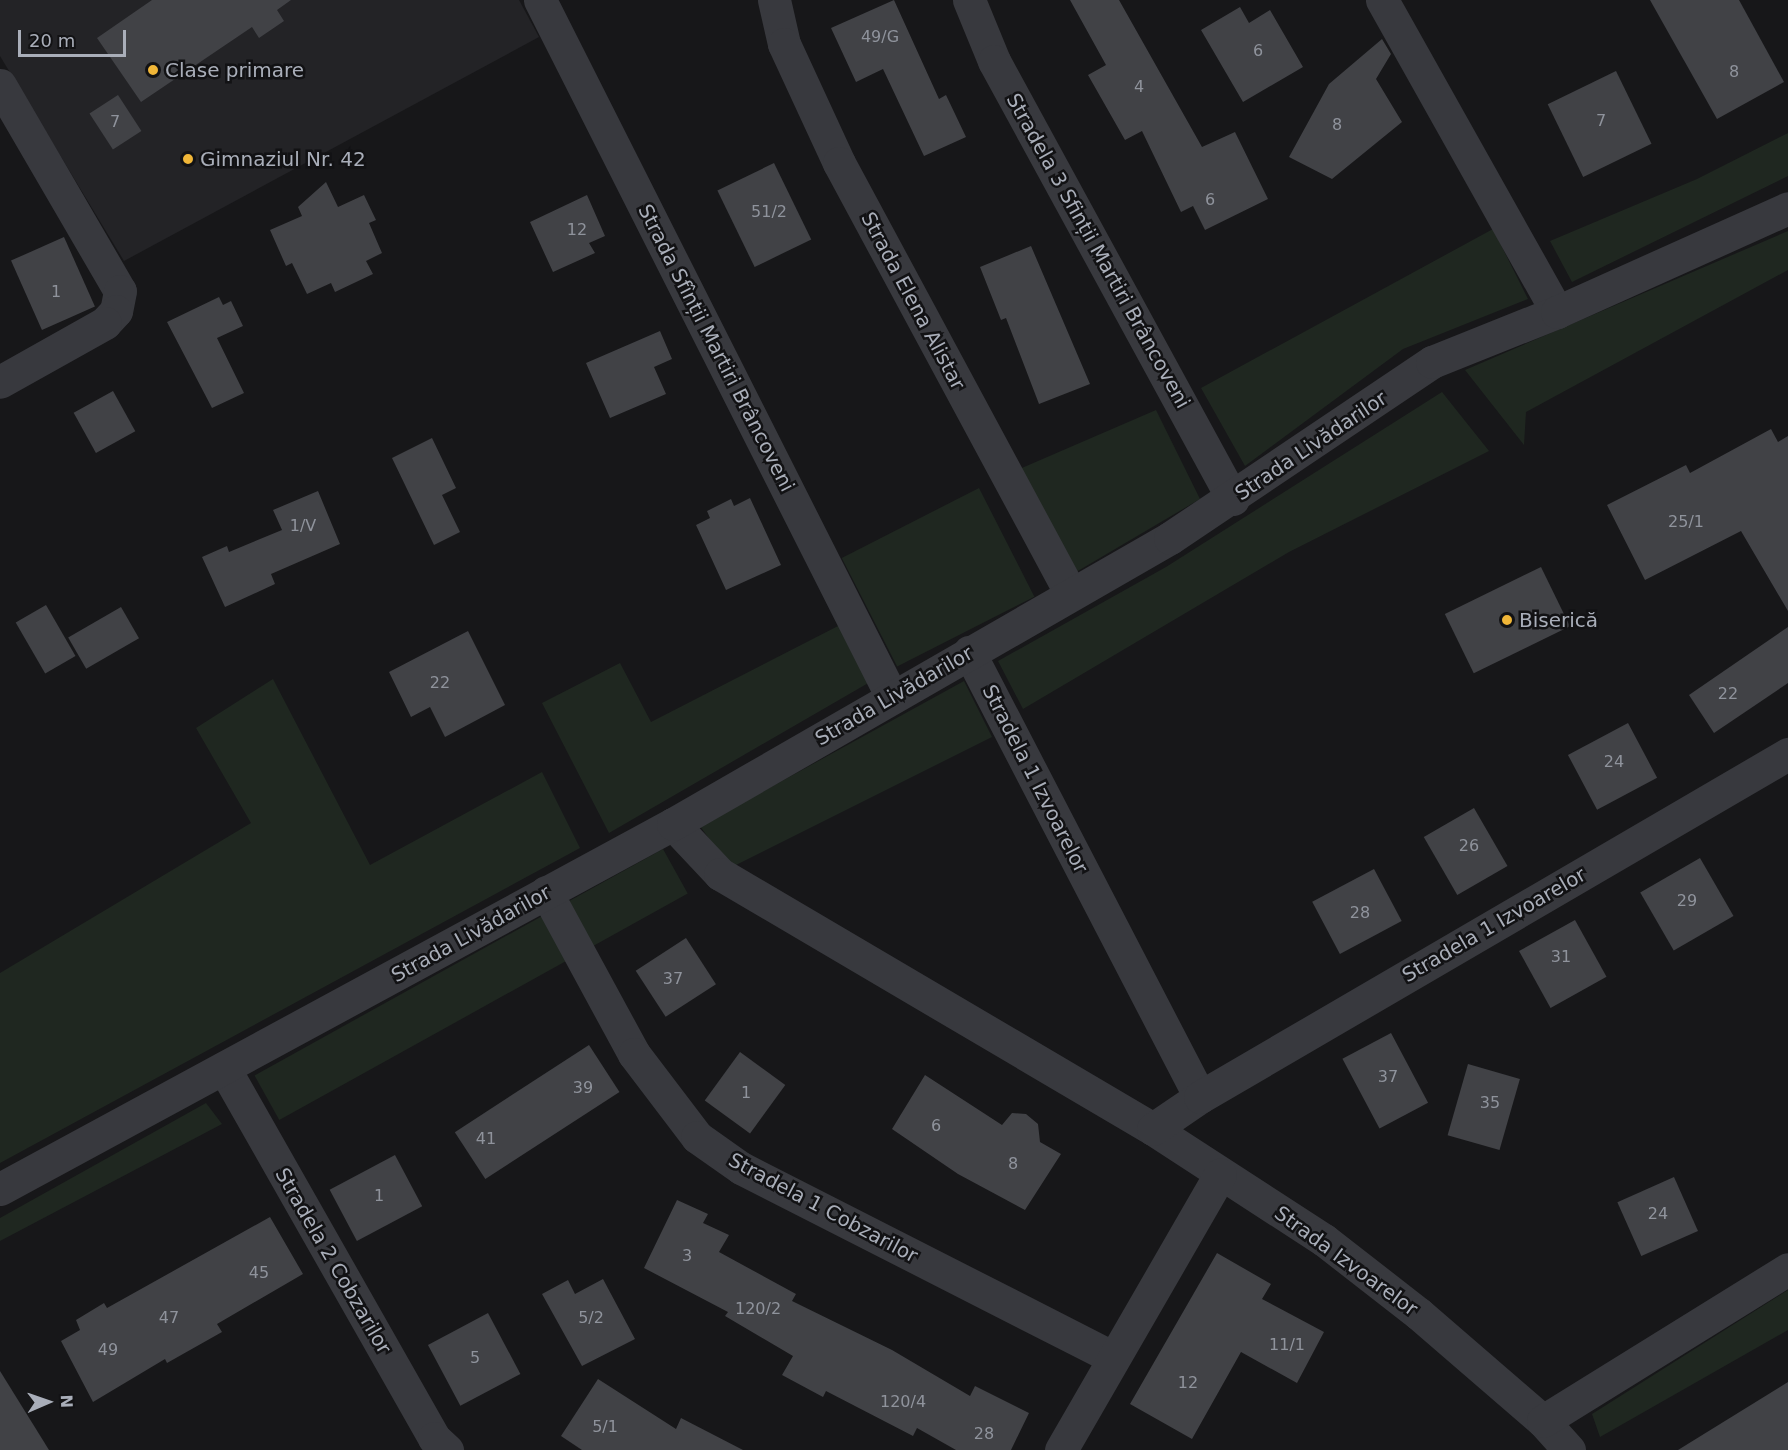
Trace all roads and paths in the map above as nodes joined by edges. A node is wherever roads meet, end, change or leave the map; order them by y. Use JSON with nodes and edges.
{"nodes":[{"id":1,"x":540,"y":0,"type":"edge"},
{"id":2,"x":774,"y":0,"type":"edge"},
{"id":3,"x":969,"y":0,"type":"edge"},
{"id":4,"x":1382,"y":0,"type":"edge"},
{"id":5,"x":0,"y":85,"type":"edge"},
{"id":6,"x":1788,"y":208,"type":"edge"},
{"id":7,"x":1557,"y":312,"type":"junction"},
{"id":8,"x":0,"y":382,"type":"edge"},
{"id":9,"x":1233,"y":499,"type":"junction"},
{"id":10,"x":1071,"y":594,"type":"junction"},
{"id":11,"x":969,"y":652,"type":"junction"},
{"id":12,"x":892,"y":697,"type":"junction"},
{"id":13,"x":1788,"y":754,"type":"edge"},
{"id":14,"x":673,"y":824,"type":"junction"},
{"id":15,"x":546,"y":892,"type":"junction"},
{"id":16,"x":224,"y":1068,"type":"junction"},
{"id":17,"x":1200,"y":1097,"type":"junction"},
{"id":18,"x":1153,"y":1129,"type":"junction"},
{"id":19,"x":1220,"y":1175,"type":"junction"},
{"id":20,"x":0,"y":1190,"type":"edge"},
{"id":21,"x":1788,"y":1269,"type":"edge"},
{"id":22,"x":1112,"y":1357,"type":"junction"},
{"id":23,"x":1543,"y":1421,"type":"junction"},
{"id":24,"x":447,"y":1450,"type":"edge"},
{"id":25,"x":1061,"y":1450,"type":"edge"},
{"id":26,"x":1569,"y":1450,"type":"edge"}],
"edges":[{"from":1,"to":12,"type":"street","name":"Strada Sfînții Martiri Brâncoveni"},
{"from":2,"to":10,"type":"street","name":"Strada Elena Alistar"},
{"from":3,"to":9,"type":"street","name":"Stradela 3 Sfinții Martiri Brâncoveni"},
{"from":4,"to":7,"type":"street"},
{"from":5,"to":8,"type":"street"},
{"from":6,"to":7,"type":"street","name":"Strada Livădarilor"},
{"from":7,"to":9,"type":"street","name":"Strada Livădarilor"},
{"from":9,"to":10,"type":"street","name":"Strada Livădarilor"},
{"from":10,"to":11,"type":"street","name":"Strada Livădarilor"},
{"from":11,"to":12,"type":"street","name":"Strada Livădarilor"},
{"from":11,"to":17,"type":"street","name":"Stradela 1 Izvoarelor"},
{"from":12,"to":14,"type":"street","name":"Strada Livădarilor"},
{"from":13,"to":17,"type":"street","name":"Stradela 1 Izvoarelor"},
{"from":14,"to":15,"type":"street","name":"Strada Livădarilor"},
{"from":14,"to":18,"type":"street"},
{"from":15,"to":16,"type":"street","name":"Strada Livădarilor"},
{"from":15,"to":22,"type":"street","name":"Stradela 1 Cobzarilor"},
{"from":16,"to":20,"type":"street","name":"Strada Livădarilor"},
{"from":16,"to":24,"type":"street","name":"Stradela 2 Cobzarilor"},
{"from":17,"to":18,"type":"street","name":"Stradela 1 Izvoarelor"},
{"from":18,"to":19,"type":"street"},
{"from":19,"to":22,"type":"street"},
{"from":19,"to":23,"type":"street","name":"Strada Izvoarelor"},
{"from":21,"to":23,"type":"street"},
{"from":22,"to":25,"type":"street"},
{"from":23,"to":26,"type":"street","name":"Strada Izvoarelor"}]}
